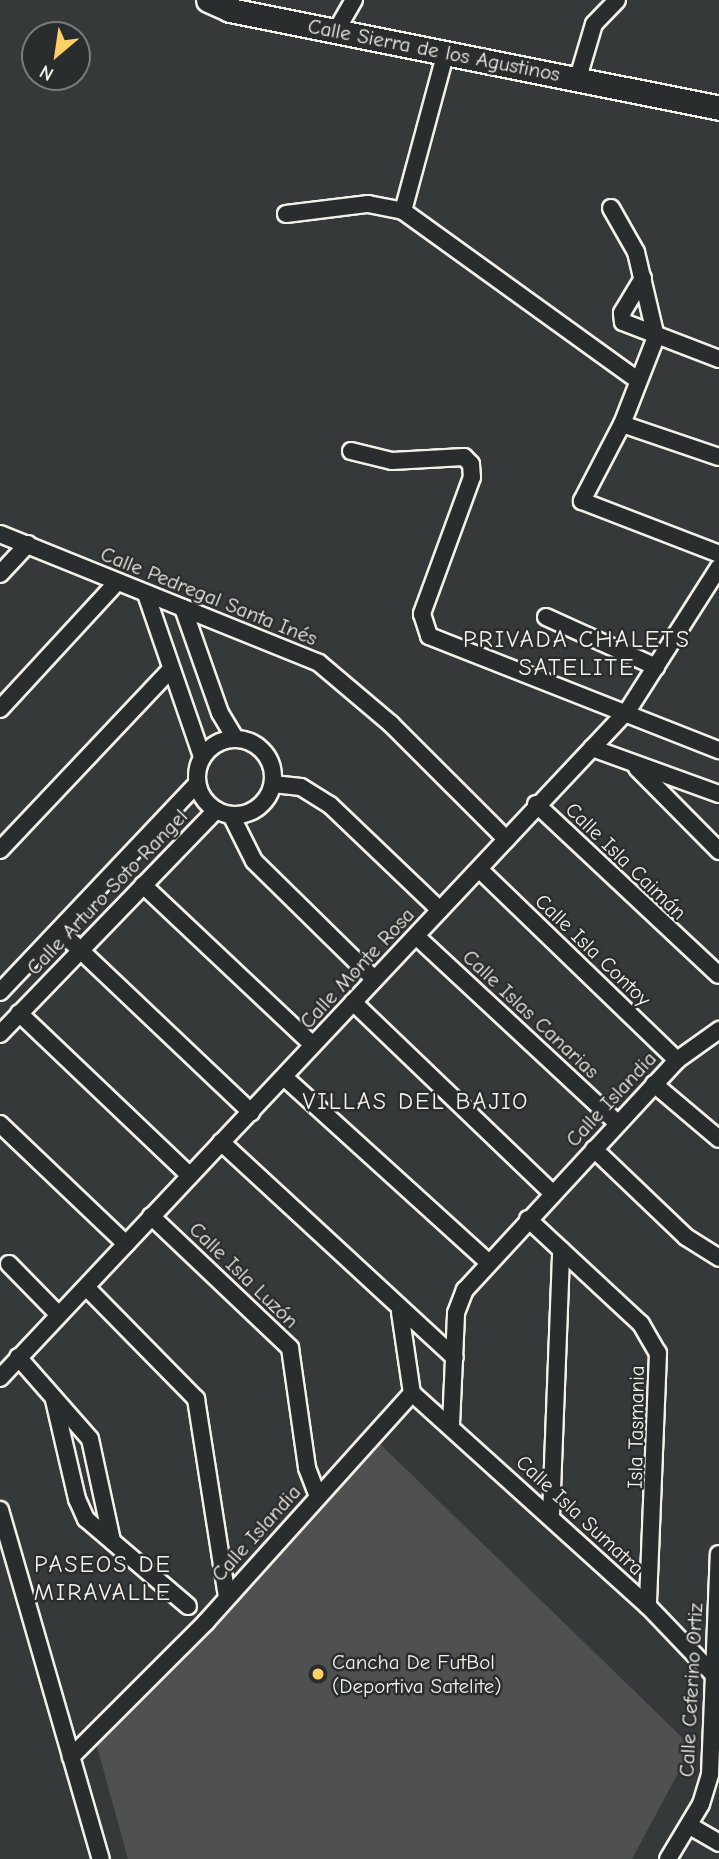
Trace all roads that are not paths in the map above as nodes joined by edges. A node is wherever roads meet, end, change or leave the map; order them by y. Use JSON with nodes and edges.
{"nodes":[{"id":1,"x":208,"y":0,"type":"edge"},
{"id":2,"x":255,"y":0,"type":"edge"},
{"id":3,"x":354,"y":0,"type":"edge"},
{"id":4,"x":617,"y":0,"type":"edge"},
{"id":5,"x":290,"y":22,"type":"junction"},
{"id":6,"x":336,"y":31,"type":"junction"},
{"id":7,"x":446,"y":52,"type":"junction"},
{"id":8,"x":578,"y":78,"type":"junction"},
{"id":9,"x":719,"y":107,"type":"edge"},
{"id":10,"x":611,"y":208,"type":"dead end"},
{"id":11,"x":403,"y":211,"type":"junction"},
{"id":12,"x":286,"y":214,"type":"dead end"},
{"id":13,"x":643,"y":278,"type":"junction"},
{"id":14,"x":656,"y":337,"type":"junction"},
{"id":15,"x":719,"y":359,"type":"edge"},
{"id":16,"x":637,"y":380,"type":"junction"},
{"id":17,"x":622,"y":424,"type":"junction"},
{"id":18,"x":351,"y":451,"type":"dead end"},
{"id":19,"x":719,"y":457,"type":"edge"},
{"id":20,"x":0,"y":534,"type":"edge"},
{"id":21,"x":28,"y":544,"type":"junction"},
{"id":22,"x":719,"y":554,"type":"edge"},
{"id":23,"x":719,"y":567,"type":"edge"},
{"id":24,"x":0,"y":574,"type":"edge"},
{"id":25,"x":117,"y":582,"type":"junction"},
{"id":26,"x":146,"y":594,"type":"junction"},
{"id":27,"x":183,"y":608,"type":"junction"},
{"id":28,"x":545,"y":617,"type":"dead end"},
{"id":29,"x":656,"y":667,"type":"junction"},
{"id":30,"x":170,"y":670,"type":"junction"},
{"id":31,"x":0,"y":709,"type":"edge"},
{"id":32,"x":628,"y":710,"type":"junction"},
{"id":33,"x":235,"y":738,"type":"junction"},
{"id":34,"x":592,"y":748,"type":"junction"},
{"id":35,"x":719,"y":750,"type":"edge"},
{"id":36,"x":202,"y":757,"type":"junction"},
{"id":37,"x":634,"y":764,"type":"junction"},
{"id":38,"x":197,"y":784,"type":"junction"},
{"id":39,"x":273,"y":784,"type":"junction"},
{"id":40,"x":719,"y":794,"type":"edge"},
{"id":41,"x":536,"y":804,"type":"junction"},
{"id":42,"x":223,"y":812,"type":"junction"},
{"id":43,"x":506,"y":839,"type":"junction"},
{"id":44,"x":0,"y":850,"type":"edge"},
{"id":45,"x":719,"y":851,"type":"edge"},
{"id":46,"x":480,"y":870,"type":"junction"},
{"id":47,"x":143,"y":885,"type":"junction"},
{"id":48,"x":440,"y":910,"type":"junction"},
{"id":49,"x":59,"y":930,"type":"junction"},
{"id":50,"x":416,"y":936,"type":"junction"},
{"id":51,"x":80,"y":949,"type":"junction"},
{"id":52,"x":719,"y":975,"type":"edge"},
{"id":53,"x":374,"y":979,"type":"junction"},
{"id":54,"x":0,"y":992,"type":"edge"},
{"id":55,"x":353,"y":1002,"type":"junction"},
{"id":56,"x":19,"y":1013,"type":"junction"},
{"id":57,"x":719,"y":1030,"type":"edge"},
{"id":58,"x":0,"y":1034,"type":"edge"},
{"id":59,"x":313,"y":1045,"type":"junction"},
{"id":60,"x":677,"y":1060,"type":"junction"},
{"id":61,"x":284,"y":1077,"type":"junction"},
{"id":62,"x":654,"y":1084,"type":"junction"},
{"id":63,"x":251,"y":1112,"type":"junction"},
{"id":64,"x":617,"y":1123,"type":"junction"},
{"id":65,"x":0,"y":1124,"type":"edge"},
{"id":66,"x":719,"y":1139,"type":"edge"},
{"id":67,"x":221,"y":1142,"type":"junction"},
{"id":68,"x":594,"y":1149,"type":"junction"},
{"id":69,"x":189,"y":1175,"type":"junction"},
{"id":70,"x":553,"y":1194,"type":"junction"},
{"id":71,"x":152,"y":1216,"type":"junction"},
{"id":72,"x":528,"y":1219,"type":"junction"},
{"id":73,"x":126,"y":1244,"type":"junction"},
{"id":74,"x":561,"y":1250,"type":"junction"},
{"id":75,"x":719,"y":1258,"type":"edge"},
{"id":76,"x":487,"y":1261,"type":"junction"},
{"id":77,"x":9,"y":1264,"type":"dead end"},
{"id":78,"x":87,"y":1288,"type":"junction"},
{"id":79,"x":400,"y":1311,"type":"junction"},
{"id":80,"x":59,"y":1315,"type":"junction"},
{"id":81,"x":18,"y":1357,"type":"junction"},
{"id":82,"x":455,"y":1358,"type":"junction"},
{"id":83,"x":0,"y":1378,"type":"edge"},
{"id":84,"x":412,"y":1393,"type":"junction"},
{"id":85,"x":54,"y":1400,"type":"junction"},
{"id":86,"x":451,"y":1425,"type":"junction"},
{"id":87,"x":318,"y":1496,"type":"junction"},
{"id":88,"x":0,"y":1510,"type":"edge"},
{"id":89,"x":551,"y":1516,"type":"junction"},
{"id":90,"x":111,"y":1541,"type":"junction"},
{"id":91,"x":719,"y":1554,"type":"edge"},
{"id":92,"x":227,"y":1597,"type":"junction"},
{"id":93,"x":188,"y":1606,"type":"dead end"},
{"id":94,"x":648,"y":1606,"type":"junction"},
{"id":95,"x":714,"y":1675,"type":"junction"},
{"id":96,"x":71,"y":1757,"type":"junction"},
{"id":97,"x":690,"y":1826,"type":"junction"},
{"id":98,"x":719,"y":1843,"type":"edge"},
{"id":99,"x":101,"y":1859,"type":"edge"},
{"id":100,"x":668,"y":1859,"type":"edge"}],
"edges":[{"from":1,"to":5,"type":"street","name":"Calle Sierra de los Agustinos"},
{"from":2,"to":5,"type":"street"},
{"from":3,"to":6,"type":"street"},
{"from":4,"to":8,"type":"street","name":"Calle Sierra de los Agustinos"},
{"from":5,"to":6,"type":"street","name":"Calle Sierra de los Agustinos"},
{"from":6,"to":7,"type":"street","name":"Calle Sierra de los Agustinos"},
{"from":7,"to":8,"type":"street","name":"Calle Sierra de los Agustinos"},
{"from":7,"to":11,"type":"street"},
{"from":8,"to":9,"type":"street","name":"Calle Sierra de los Agustinos"},
{"from":10,"to":13,"type":"street"},
{"from":11,"to":12,"type":"street"},
{"from":11,"to":16,"type":"street"},
{"from":13,"to":14,"type":"street"},
{"from":13,"to":14,"type":"street"},
{"from":14,"to":15,"type":"street"},
{"from":14,"to":16,"type":"street"},
{"from":16,"to":17,"type":"street"},
{"from":17,"to":19,"type":"street"},
{"from":17,"to":22,"type":"street"},
{"from":18,"to":32,"type":"street"},
{"from":20,"to":21,"type":"street","name":"Calle Pedregal Santa Inés"},
{"from":21,"to":24,"type":"street"},
{"from":21,"to":25,"type":"street","name":"Calle Pedregal Santa Inés"},
{"from":23,"to":29,"type":"street","name":"Calle Monte Rosa"},
{"from":25,"to":26,"type":"street","name":"Calle Pedregal Santa Inés"},
{"from":25,"to":31,"type":"street"},
{"from":26,"to":27,"type":"street","name":"Calle Pedregal Santa Inés"},
{"from":26,"to":30,"type":"street"},
{"from":27,"to":33,"type":"street"},
{"from":27,"to":43,"type":"street","name":"Calle Pedregal Santa Inés"},
{"from":28,"to":29,"type":"street"},
{"from":29,"to":32,"type":"street","name":"Calle Monte Rosa"},
{"from":30,"to":36,"type":"street"},
{"from":30,"to":44,"type":"street"},
{"from":32,"to":34,"type":"street","name":"Calle Monte Rosa"},
{"from":32,"to":35,"type":"street"},
{"from":33,"to":36,"type":"street"},
{"from":33,"to":39,"type":"street"},
{"from":34,"to":37,"type":"street"},
{"from":34,"to":41,"type":"street","name":"Calle Monte Rosa"},
{"from":36,"to":38,"type":"street"},
{"from":37,"to":40,"type":"street"},
{"from":37,"to":45,"type":"street"},
{"from":38,"to":42,"type":"street"},
{"from":38,"to":49,"type":"street","name":"Calle Arturo Soto Rangel"},
{"from":39,"to":42,"type":"street"},
{"from":39,"to":48,"type":"street"},
{"from":41,"to":43,"type":"street","name":"Calle Monte Rosa"},
{"from":41,"to":52,"type":"street","name":"Calle Isla Caimán"},
{"from":42,"to":47,"type":"street","name":"Calle Arturo Soto Rangel"},
{"from":42,"to":53,"type":"street"},
{"from":43,"to":46,"type":"street","name":"Calle Monte Rosa"},
{"from":46,"to":48,"type":"street","name":"Calle Monte Rosa"},
{"from":46,"to":60,"type":"street","name":"Calle Isla Contoy"},
{"from":47,"to":51,"type":"street","name":"Calle Arturo Soto Rangel"},
{"from":47,"to":59,"type":"street"},
{"from":48,"to":50,"type":"street","name":"Calle Monte Rosa"},
{"from":49,"to":51,"type":"street"},
{"from":49,"to":54,"type":"street","name":"Calle Arturo Soto Rangel"},
{"from":50,"to":53,"type":"street","name":"Calle Monte Rosa"},
{"from":50,"to":64,"type":"street","name":"Calle Islas Canarias"},
{"from":51,"to":56,"type":"street","name":"Calle Arturo Soto Rangel"},
{"from":51,"to":63,"type":"street"},
{"from":53,"to":55,"type":"street","name":"Calle Monte Rosa"},
{"from":55,"to":59,"type":"street","name":"Calle Monte Rosa"},
{"from":55,"to":70,"type":"street"},
{"from":56,"to":58,"type":"street","name":"Calle Arturo Soto Rangel"},
{"from":56,"to":69,"type":"street"},
{"from":57,"to":60,"type":"street","name":"Calle Islandia"},
{"from":59,"to":61,"type":"street","name":"Calle Monte Rosa"},
{"from":60,"to":62,"type":"street","name":"Calle Islandia"},
{"from":61,"to":63,"type":"street","name":"Calle Monte Rosa"},
{"from":61,"to":76,"type":"street"},
{"from":62,"to":64,"type":"street","name":"Calle Islandia"},
{"from":62,"to":66,"type":"street"},
{"from":63,"to":67,"type":"street","name":"Calle Monte Rosa"},
{"from":64,"to":68,"type":"street","name":"Calle Islandia"},
{"from":65,"to":73,"type":"street"},
{"from":67,"to":69,"type":"street","name":"Calle Monte Rosa"},
{"from":67,"to":79,"type":"street"},
{"from":68,"to":70,"type":"street","name":"Calle Islandia"},
{"from":68,"to":75,"type":"street"},
{"from":69,"to":71,"type":"street","name":"Calle Monte Rosa"},
{"from":70,"to":72,"type":"street","name":"Calle Islandia"},
{"from":71,"to":73,"type":"street","name":"Calle Monte Rosa"},
{"from":71,"to":87,"type":"street","name":"Calle Isla Luzón"},
{"from":72,"to":74,"type":"street","name":"Isla Tasmania"},
{"from":72,"to":76,"type":"street","name":"Calle Islandia"},
{"from":73,"to":78,"type":"street","name":"Calle Monte Rosa"},
{"from":74,"to":89,"type":"street"},
{"from":74,"to":94,"type":"street","name":"Isla Tasmania"},
{"from":76,"to":82,"type":"street","name":"Calle Islandia"},
{"from":77,"to":80,"type":"street"},
{"from":78,"to":80,"type":"street","name":"Calle Monte Rosa"},
{"from":78,"to":92,"type":"street"},
{"from":79,"to":82,"type":"street"},
{"from":79,"to":84,"type":"street"},
{"from":80,"to":81,"type":"street","name":"Calle Monte Rosa"},
{"from":81,"to":83,"type":"street","name":"Calle Monte Rosa"},
{"from":81,"to":85,"type":"street"},
{"from":82,"to":86,"type":"street","name":"Calle Islandia"},
{"from":84,"to":86,"type":"street","name":"Calle Isla Sumatra"},
{"from":84,"to":87,"type":"street","name":"Calle Islandia"},
{"from":85,"to":90,"type":"street"},
{"from":85,"to":90,"type":"street"},
{"from":86,"to":89,"type":"street","name":"Calle Isla Sumatra"},
{"from":87,"to":92,"type":"street","name":"Calle Islandia"},
{"from":88,"to":96,"type":"street"},
{"from":89,"to":94,"type":"street","name":"Calle Isla Sumatra"},
{"from":90,"to":93,"type":"street"},
{"from":91,"to":95,"type":"street","name":"Calle Ceferino Ortiz"},
{"from":92,"to":96,"type":"street","name":"Calle Islandia"},
{"from":94,"to":95,"type":"street","name":"Calle Isla Sumatra"},
{"from":95,"to":97,"type":"street","name":"Calle Ceferino Ortiz"},
{"from":96,"to":99,"type":"street"},
{"from":97,"to":98,"type":"street"},
{"from":97,"to":100,"type":"street","name":"Calle Ceferino Ortiz"}]}
